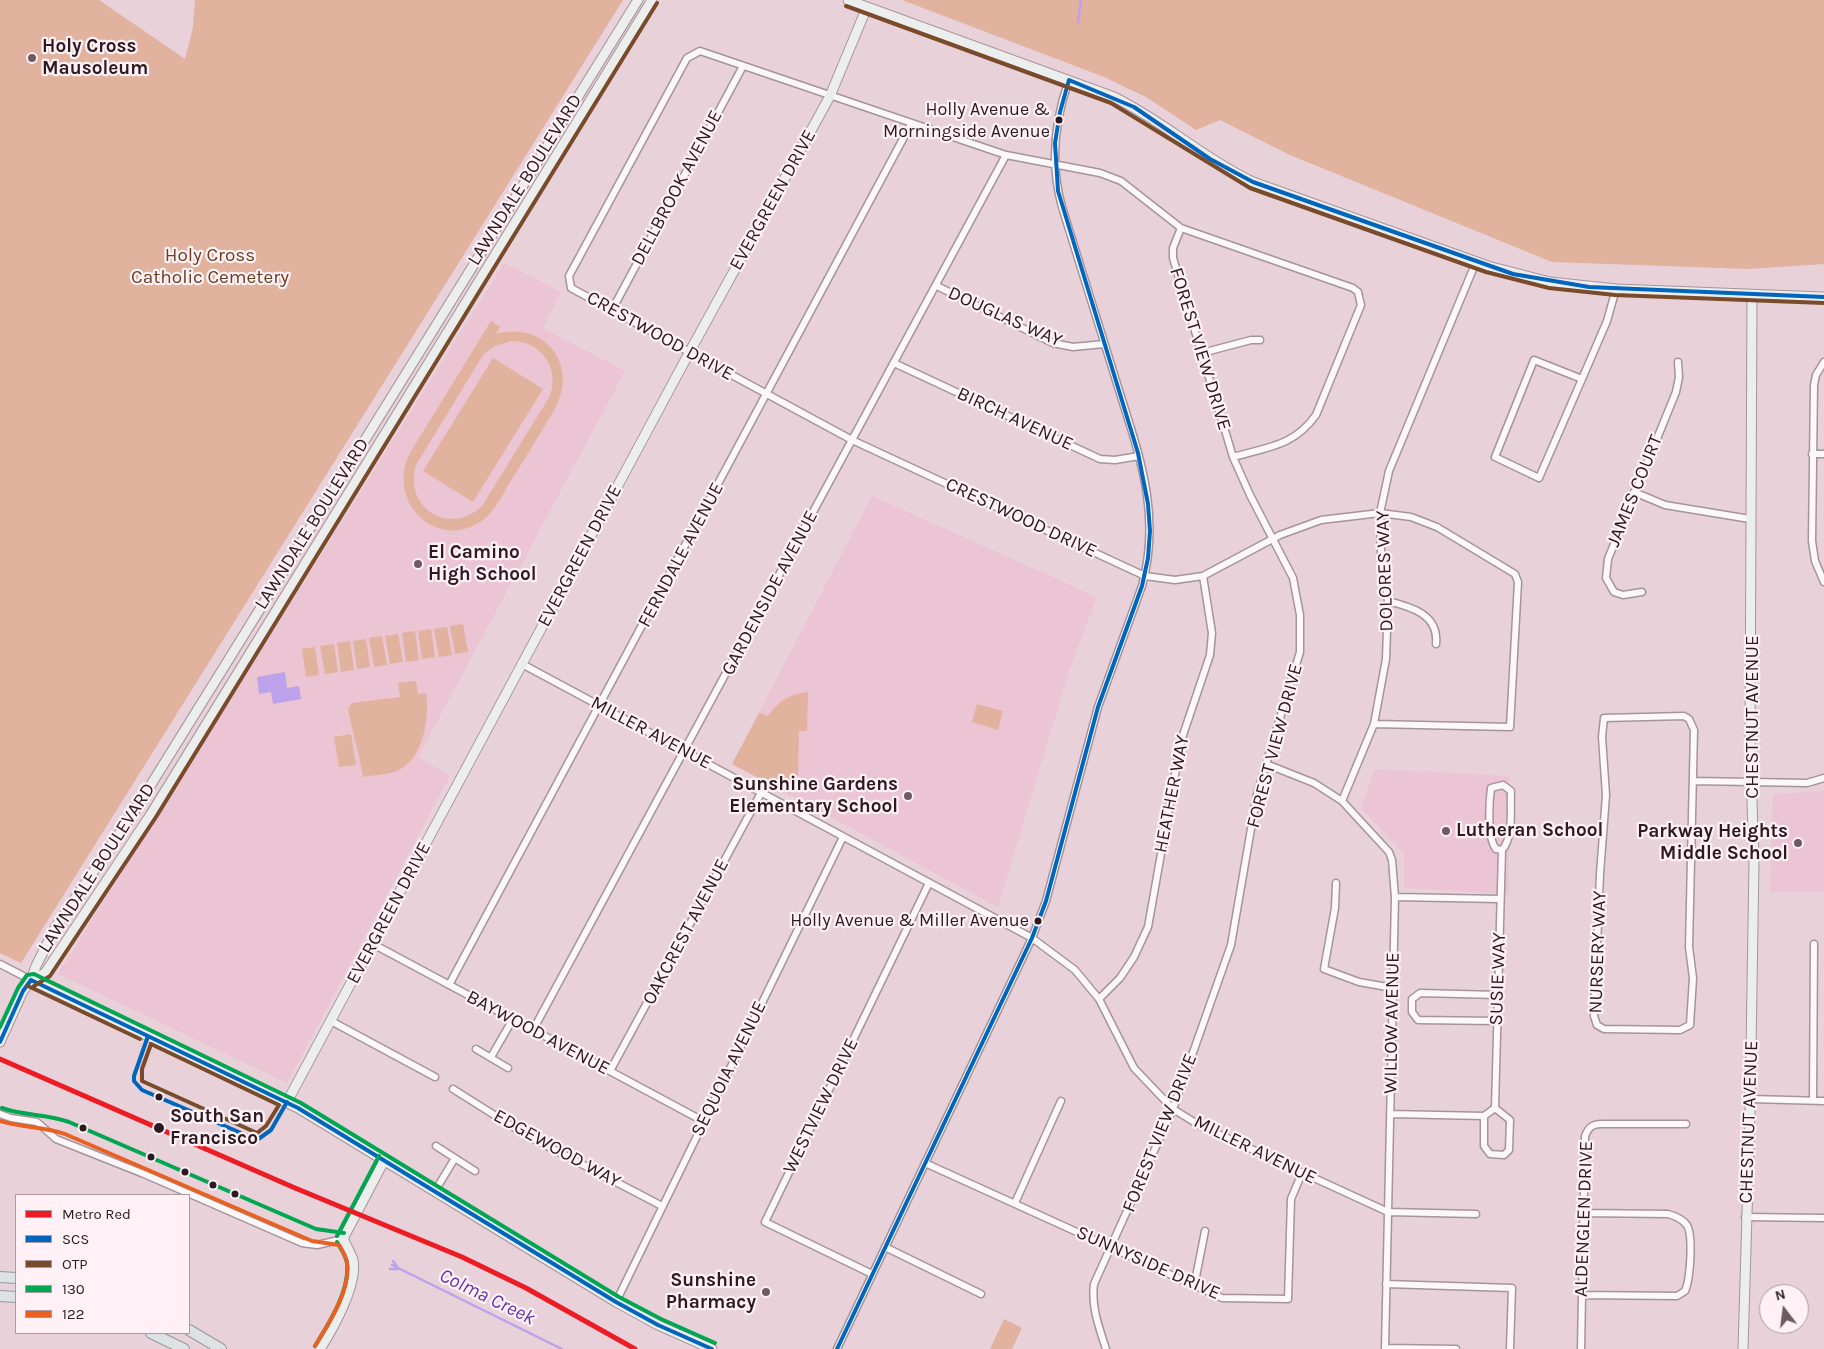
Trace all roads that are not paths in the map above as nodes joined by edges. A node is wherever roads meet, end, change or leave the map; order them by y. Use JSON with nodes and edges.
{"nodes":[{"id":1,"x":638,"y":0,"type":"edge"},
{"id":2,"x":652,"y":0,"type":"edge"},
{"id":3,"x":848,"y":0,"type":"edge"},
{"id":4,"x":867,"y":7,"type":"junction"},
{"id":5,"x":743,"y":66,"type":"junction"},
{"id":6,"x":1069,"y":80,"type":"junction"},
{"id":7,"x":830,"y":96,"type":"junction"},
{"id":8,"x":911,"y":124,"type":"junction"},
{"id":9,"x":1006,"y":155,"type":"junction"},
{"id":10,"x":1054,"y":164,"type":"junction"},
{"id":11,"x":1181,"y":228,"type":"junction"},
{"id":12,"x":1476,"y":262,"type":"junction"},
{"id":13,"x":936,"y":286,"type":"junction"},
{"id":14,"x":1616,"y":289,"type":"junction"},
{"id":15,"x":1752,"y":294,"type":"junction"},
{"id":16,"x":1824,"y":297,"type":"edge"},
{"id":17,"x":612,"y":310,"type":"junction"},
{"id":18,"x":1260,"y":340,"type":"dead end"},
{"id":19,"x":1104,"y":344,"type":"junction"},
{"id":20,"x":689,"y":353,"type":"junction"},
{"id":21,"x":1202,"y":353,"type":"junction"},
{"id":22,"x":1678,"y":362,"type":"dead end"},
{"id":23,"x":1824,"y":362,"type":"edge"},
{"id":24,"x":894,"y":363,"type":"junction"},
{"id":25,"x":1582,"y":379,"type":"junction"},
{"id":26,"x":767,"y":394,"type":"junction"},
{"id":27,"x":852,"y":440,"type":"junction"},
{"id":28,"x":1812,"y":454,"type":"junction"},
{"id":29,"x":1824,"y":454,"type":"edge"},
{"id":30,"x":1139,"y":456,"type":"junction"},
{"id":31,"x":1233,"y":457,"type":"junction"},
{"id":32,"x":1634,"y":492,"type":"junction"},
{"id":33,"x":1380,"y":514,"type":"junction"},
{"id":34,"x":1750,"y":519,"type":"junction"},
{"id":35,"x":1272,"y":538,"type":"junction"},
{"id":36,"x":1144,"y":576,"type":"junction"},
{"id":37,"x":1203,"y":576,"type":"junction"},
{"id":38,"x":1824,"y":582,"type":"edge"},
{"id":39,"x":1642,"y":592,"type":"dead end"},
{"id":40,"x":1388,"y":601,"type":"junction"},
{"id":41,"x":1436,"y":644,"type":"dead end"},
{"id":42,"x":522,"y":664,"type":"junction"},
{"id":43,"x":600,"y":706,"type":"junction"},
{"id":44,"x":1374,"y":724,"type":"junction"},
{"id":45,"x":685,"y":750,"type":"junction"},
{"id":46,"x":1266,"y":764,"type":"junction"},
{"id":47,"x":1824,"y":778,"type":"edge"},
{"id":48,"x":1694,"y":781,"type":"junction"},
{"id":49,"x":1752,"y":782,"type":"junction"},
{"id":50,"x":761,"y":792,"type":"junction"},
{"id":51,"x":1342,"y":801,"type":"junction"},
{"id":52,"x":843,"y":837,"type":"junction"},
{"id":53,"x":1502,"y":850,"type":"junction"},
{"id":54,"x":1336,"y":882,"type":"dead end"},
{"id":55,"x":929,"y":883,"type":"junction"},
{"id":56,"x":1396,"y":897,"type":"junction"},
{"id":57,"x":1500,"y":899,"type":"junction"},
{"id":58,"x":1032,"y":938,"type":"junction"},
{"id":59,"x":373,"y":944,"type":"junction"},
{"id":60,"x":1814,"y":944,"type":"dead end"},
{"id":61,"x":0,"y":964,"type":"edge"},
{"id":62,"x":32,"y":980,"type":"junction"},
{"id":63,"x":449,"y":985,"type":"junction"},
{"id":64,"x":1393,"y":988,"type":"junction"},
{"id":65,"x":1497,"y":995,"type":"junction"},
{"id":66,"x":1098,"y":999,"type":"junction"},
{"id":67,"x":513,"y":1019,"type":"junction"},
{"id":68,"x":331,"y":1021,"type":"junction"},
{"id":69,"x":1496,"y":1021,"type":"junction"},
{"id":70,"x":533,"y":1030,"type":"junction"},
{"id":71,"x":0,"y":1042,"type":"edge"},
{"id":72,"x":476,"y":1049,"type":"dead end"},
{"id":73,"x":491,"y":1058,"type":"junction"},
{"id":74,"x":508,"y":1068,"type":"dead end"},
{"id":75,"x":610,"y":1072,"type":"junction"},
{"id":76,"x":435,"y":1077,"type":"dead end"},
{"id":77,"x":453,"y":1089,"type":"dead end"},
{"id":78,"x":1751,"y":1099,"type":"junction"},
{"id":79,"x":1813,"y":1100,"type":"junction"},
{"id":80,"x":1061,"y":1101,"type":"dead end"},
{"id":81,"x":1824,"y":1101,"type":"edge"},
{"id":82,"x":287,"y":1102,"type":"junction"},
{"id":83,"x":1495,"y":1108,"type":"junction"},
{"id":84,"x":1174,"y":1109,"type":"junction"},
{"id":85,"x":0,"y":1114,"type":"edge"},
{"id":86,"x":1390,"y":1114,"type":"junction"},
{"id":87,"x":1484,"y":1116,"type":"junction"},
{"id":88,"x":703,"y":1121,"type":"junction"},
{"id":89,"x":1686,"y":1124,"type":"dead end"},
{"id":90,"x":436,"y":1146,"type":"dead end"},
{"id":91,"x":455,"y":1158,"type":"junction"},
{"id":92,"x":385,"y":1159,"type":"junction"},
{"id":93,"x":925,"y":1163,"type":"junction"},
{"id":94,"x":476,"y":1171,"type":"dead end"},
{"id":95,"x":1302,"y":1173,"type":"junction"},
{"id":96,"x":435,"y":1191,"type":"junction"},
{"id":97,"x":190,"y":1194,"type":"edge"},
{"id":98,"x":190,"y":1194,"type":"edge"},
{"id":99,"x":1015,"y":1203,"type":"junction"},
{"id":100,"x":662,"y":1206,"type":"junction"},
{"id":101,"x":1388,"y":1212,"type":"junction"},
{"id":102,"x":1584,"y":1213,"type":"junction"},
{"id":103,"x":1476,"y":1214,"type":"dead end"},
{"id":104,"x":1746,"y":1217,"type":"junction"},
{"id":105,"x":1824,"y":1218,"type":"edge"},
{"id":106,"x":1206,"y":1232,"type":"dead end"},
{"id":107,"x":343,"y":1239,"type":"junction"},
{"id":108,"x":885,"y":1247,"type":"junction"},
{"id":109,"x":1111,"y":1249,"type":"junction"},
{"id":110,"x":872,"y":1274,"type":"junction"},
{"id":111,"x":0,"y":1278,"type":"edge"},
{"id":112,"x":15,"y":1278,"type":"edge"},
{"id":113,"x":1386,"y":1284,"type":"junction"},
{"id":114,"x":1194,"y":1287,"type":"junction"},
{"id":115,"x":981,"y":1294,"type":"dead end"},
{"id":116,"x":1582,"y":1295,"type":"junction"},
{"id":117,"x":0,"y":1296,"type":"edge"},
{"id":118,"x":15,"y":1297,"type":"edge"},
{"id":119,"x":616,"y":1302,"type":"junction"},
{"id":120,"x":190,"y":1331,"type":"edge"},
{"id":121,"x":153,"y":1334,"type":"edge"},
{"id":122,"x":321,"y":1348,"type":"edge"},
{"id":123,"x":1385,"y":1348,"type":"edge"},
{"id":124,"x":184,"y":1349,"type":"edge"},
{"id":125,"x":222,"y":1349,"type":"edge"},
{"id":126,"x":712,"y":1349,"type":"edge"},
{"id":127,"x":837,"y":1349,"type":"edge"},
{"id":128,"x":1106,"y":1349,"type":"edge"},
{"id":129,"x":1456,"y":1349,"type":"edge"},
{"id":130,"x":1510,"y":1349,"type":"edge"},
{"id":131,"x":1581,"y":1349,"type":"edge"},
{"id":132,"x":1743,"y":1349,"type":"edge"}],
"edges":[{"from":1,"to":62,"type":"street","name":"LAWNDALE BOULEVARD"},
{"from":2,"to":62,"type":"street","name":"LAWNDALE BOULEVARD"},
{"from":3,"to":4,"type":"street"},
{"from":4,"to":6,"type":"street"},
{"from":4,"to":7,"type":"street","name":"EVERGREEN DRIVE"},
{"from":5,"to":7,"type":"street"},
{"from":5,"to":17,"type":"street","name":"DELLBROOK AVENUE"},
{"from":5,"to":17,"type":"street","name":"CRESTWOOD DRIVE"},
{"from":6,"to":10,"type":"street"},
{"from":6,"to":12,"type":"street"},
{"from":7,"to":8,"type":"street"},
{"from":7,"to":20,"type":"street","name":"EVERGREEN DRIVE"},
{"from":8,"to":9,"type":"street"},
{"from":8,"to":26,"type":"street","name":"FERNDALE AVENUE"},
{"from":9,"to":10,"type":"street"},
{"from":9,"to":13,"type":"street","name":"GARDENSIDE AVENUE"},
{"from":10,"to":11,"type":"street"},
{"from":10,"to":19,"type":"street"},
{"from":11,"to":21,"type":"street","name":"FOREST VIEW DRIVE"},
{"from":11,"to":31,"type":"street"},
{"from":12,"to":14,"type":"street"},
{"from":12,"to":33,"type":"street","name":"DOLORES WAY"},
{"from":13,"to":19,"type":"street","name":"DOUGLAS WAY"},
{"from":13,"to":24,"type":"street","name":"GARDENSIDE AVENUE"},
{"from":14,"to":15,"type":"street"},
{"from":14,"to":25,"type":"street"},
{"from":15,"to":16,"type":"street"},
{"from":15,"to":34,"type":"street","name":"CHESTNUT AVENUE"},
{"from":17,"to":20,"type":"street","name":"CRESTWOOD DRIVE"},
{"from":18,"to":21,"type":"street"},
{"from":19,"to":30,"type":"street"},
{"from":20,"to":26,"type":"street","name":"CRESTWOOD DRIVE"},
{"from":20,"to":42,"type":"street","name":"EVERGREEN DRIVE"},
{"from":21,"to":31,"type":"street","name":"FOREST VIEW DRIVE"},
{"from":22,"to":32,"type":"street","name":"JAMES COURT"},
{"from":23,"to":28,"type":"street"},
{"from":24,"to":27,"type":"street","name":"GARDENSIDE AVENUE"},
{"from":24,"to":30,"type":"street","name":"BIRCH AVENUE"},
{"from":25,"to":25,"type":"street"},
{"from":26,"to":27,"type":"street","name":"CRESTWOOD DRIVE"},
{"from":26,"to":43,"type":"street","name":"FERNDALE AVENUE"},
{"from":27,"to":36,"type":"street","name":"CRESTWOOD DRIVE"},
{"from":27,"to":45,"type":"street","name":"GARDENSIDE AVENUE"},
{"from":28,"to":29,"type":"street"},
{"from":28,"to":38,"type":"street"},
{"from":30,"to":36,"type":"street"},
{"from":31,"to":35,"type":"street","name":"FOREST VIEW DRIVE"},
{"from":32,"to":34,"type":"street"},
{"from":32,"to":39,"type":"street","name":"JAMES COURT"},
{"from":33,"to":35,"type":"street","name":"CRESTWOOD DRIVE"},
{"from":33,"to":40,"type":"street","name":"DOLORES WAY"},
{"from":33,"to":44,"type":"street","name":"CRESTWOOD DRIVE"},
{"from":34,"to":49,"type":"street","name":"CHESTNUT AVENUE"},
{"from":35,"to":37,"type":"street","name":"CRESTWOOD DRIVE"},
{"from":35,"to":46,"type":"street","name":"FOREST VIEW DRIVE"},
{"from":36,"to":37,"type":"street","name":"CRESTWOOD DRIVE"},
{"from":36,"to":58,"type":"street"},
{"from":37,"to":66,"type":"street","name":"HEATHER WAY"},
{"from":40,"to":41,"type":"street"},
{"from":40,"to":44,"type":"street","name":"DOLORES WAY"},
{"from":42,"to":43,"type":"street","name":"MILLER AVENUE"},
{"from":42,"to":59,"type":"street","name":"EVERGREEN DRIVE"},
{"from":43,"to":45,"type":"street","name":"MILLER AVENUE"},
{"from":43,"to":63,"type":"street","name":"FERNDALE AVENUE"},
{"from":44,"to":51,"type":"street","name":"DOLORES WAY"},
{"from":45,"to":50,"type":"street","name":"MILLER AVENUE"},
{"from":45,"to":70,"type":"street","name":"GARDENSIDE AVENUE"},
{"from":46,"to":51,"type":"street","name":"WILLOW AVENUE"},
{"from":46,"to":84,"type":"street","name":"FOREST VIEW DRIVE"},
{"from":47,"to":49,"type":"street"},
{"from":48,"to":48,"type":"street","name":"NURSERY WAY"},
{"from":48,"to":49,"type":"street"},
{"from":49,"to":78,"type":"street","name":"CHESTNUT AVENUE"},
{"from":50,"to":52,"type":"street","name":"MILLER AVENUE"},
{"from":50,"to":75,"type":"street","name":"OAKCREST AVENUE"},
{"from":51,"to":56,"type":"street","name":"WILLOW AVENUE"},
{"from":52,"to":55,"type":"street","name":"MILLER AVENUE"},
{"from":52,"to":88,"type":"street","name":"SEQUOIA AVENUE"},
{"from":53,"to":53,"type":"street","name":"SUSIE WAY"},
{"from":53,"to":57,"type":"street","name":"SUSIE WAY"},
{"from":54,"to":64,"type":"street"},
{"from":55,"to":58,"type":"street","name":"MILLER AVENUE"},
{"from":55,"to":110,"type":"street","name":"WESTVIEW DRIVE"},
{"from":56,"to":57,"type":"street"},
{"from":56,"to":64,"type":"street","name":"WILLOW AVENUE"},
{"from":57,"to":65,"type":"street","name":"SUSIE WAY"},
{"from":58,"to":66,"type":"street","name":"MILLER AVENUE"},
{"from":58,"to":93,"type":"street"},
{"from":59,"to":63,"type":"street","name":"BAYWOOD AVENUE"},
{"from":59,"to":68,"type":"street","name":"EVERGREEN DRIVE"},
{"from":60,"to":79,"type":"street"},
{"from":61,"to":62,"type":"street"},
{"from":62,"to":71,"type":"street"},
{"from":62,"to":82,"type":"street"},
{"from":63,"to":67,"type":"street","name":"BAYWOOD AVENUE"},
{"from":64,"to":86,"type":"street","name":"WILLOW AVENUE"},
{"from":65,"to":69,"type":"street","name":"SUSIE WAY"},
{"from":65,"to":69,"type":"street"},
{"from":66,"to":84,"type":"street","name":"MILLER AVENUE"},
{"from":67,"to":70,"type":"street","name":"BAYWOOD AVENUE"},
{"from":67,"to":73,"type":"street"},
{"from":68,"to":76,"type":"street"},
{"from":68,"to":82,"type":"street","name":"EVERGREEN DRIVE"},
{"from":69,"to":83,"type":"street","name":"SUSIE WAY"},
{"from":70,"to":75,"type":"street","name":"BAYWOOD AVENUE"},
{"from":72,"to":73,"type":"street"},
{"from":73,"to":74,"type":"street"},
{"from":75,"to":88,"type":"street","name":"BAYWOOD AVENUE"},
{"from":77,"to":100,"type":"street","name":"EDGEWOOD WAY"},
{"from":78,"to":79,"type":"street"},
{"from":78,"to":104,"type":"street","name":"CHESTNUT AVENUE"},
{"from":79,"to":81,"type":"street"},
{"from":80,"to":99,"type":"street"},
{"from":82,"to":92,"type":"street"},
{"from":83,"to":87,"type":"street"},
{"from":83,"to":87,"type":"street"},
{"from":84,"to":95,"type":"street","name":"MILLER AVENUE"},
{"from":84,"to":109,"type":"street","name":"FOREST VIEW DRIVE"},
{"from":85,"to":98,"type":"street"},
{"from":86,"to":87,"type":"street"},
{"from":86,"to":101,"type":"street","name":"WILLOW AVENUE"},
{"from":88,"to":100,"type":"street","name":"SEQUOIA AVENUE"},
{"from":89,"to":102,"type":"street","name":"ALDENGLEN DRIVE"},
{"from":90,"to":91,"type":"street"},
{"from":91,"to":94,"type":"street"},
{"from":91,"to":96,"type":"street"},
{"from":92,"to":96,"type":"street"},
{"from":92,"to":107,"type":"street"},
{"from":93,"to":99,"type":"street","name":"SUNNYSIDE DRIVE"},
{"from":93,"to":108,"type":"street"},
{"from":95,"to":101,"type":"street","name":"MILLER AVENUE"},
{"from":95,"to":114,"type":"street","name":"SUNNYSIDE DRIVE"},
{"from":96,"to":119,"type":"street"},
{"from":97,"to":107,"type":"street"},
{"from":99,"to":109,"type":"street","name":"SUNNYSIDE DRIVE"},
{"from":100,"to":119,"type":"street","name":"SEQUOIA AVENUE"},
{"from":101,"to":103,"type":"street"},
{"from":101,"to":113,"type":"street","name":"WILLOW AVENUE"},
{"from":102,"to":116,"type":"street","name":"ALDENGLEN DRIVE"},
{"from":102,"to":116,"type":"street"},
{"from":104,"to":105,"type":"street"},
{"from":104,"to":132,"type":"street","name":"CHESTNUT AVENUE"},
{"from":106,"to":114,"type":"street"},
{"from":107,"to":122,"type":"street"},
{"from":108,"to":110,"type":"street"},
{"from":108,"to":115,"type":"street"},
{"from":109,"to":114,"type":"street","name":"SUNNYSIDE DRIVE"},
{"from":109,"to":128,"type":"street","name":"FOREST VIEW DRIVE"},
{"from":110,"to":127,"type":"street"},
{"from":111,"to":112,"type":"main road"},
{"from":113,"to":123,"type":"street","name":"WILLOW AVENUE"},
{"from":113,"to":130,"type":"street"},
{"from":116,"to":131,"type":"street","name":"ALDENGLEN DRIVE"},
{"from":117,"to":118,"type":"main road"},
{"from":119,"to":126,"type":"street"},
{"from":120,"to":125,"type":"main road"},
{"from":121,"to":124,"type":"main road"},
{"from":123,"to":129,"type":"street"}]}
